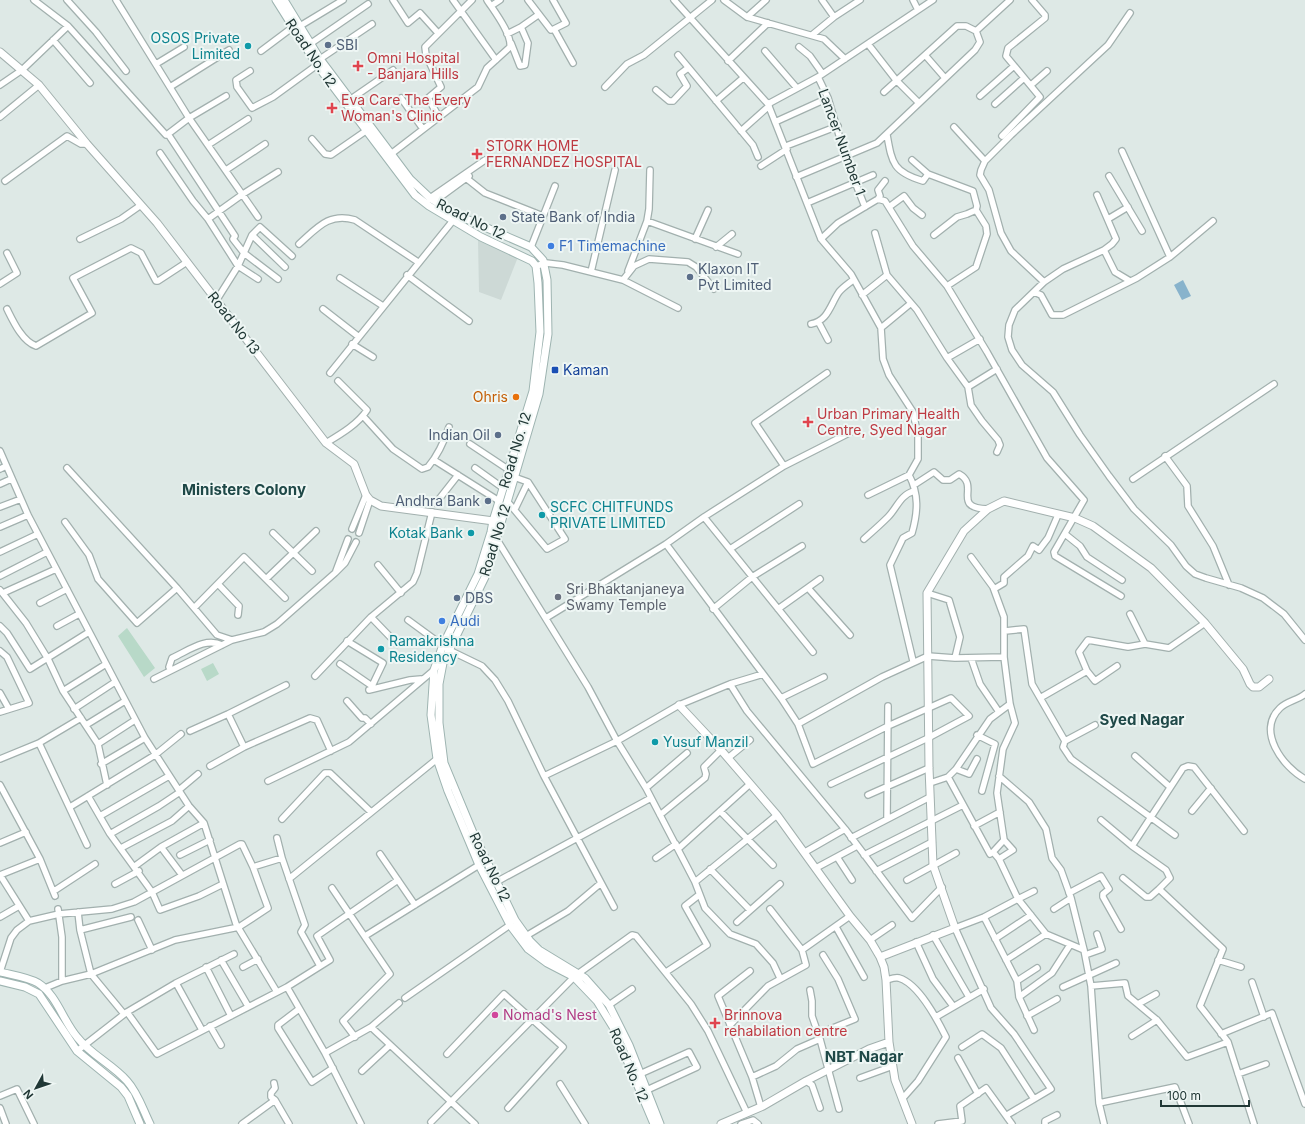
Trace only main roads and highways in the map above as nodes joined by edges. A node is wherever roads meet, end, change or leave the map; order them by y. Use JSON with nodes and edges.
{"nodes":[{"id":1,"x":276,"y":0,"type":"edge"},
{"id":2,"x":284,"y":0,"type":"edge"},
{"id":3,"x":296,"y":26,"type":"junction"},
{"id":4,"x":0,"y":52,"type":"edge"},
{"id":5,"x":319,"y":62,"type":"junction"},
{"id":6,"x":369,"y":129,"type":"junction"},
{"id":7,"x":455,"y":217,"type":"junction"},
{"id":8,"x":503,"y":501,"type":"junction"},
{"id":9,"x":497,"y":522,"type":"junction"},
{"id":10,"x":1269,"y":679,"type":"dead end"},
{"id":11,"x":679,"y":705,"type":"road end"},
{"id":12,"x":880,"y":957,"type":"junction"},
{"id":13,"x":0,"y":972,"type":"edge"},
{"id":14,"x":576,"y":975,"type":"junction"},
{"id":15,"x":0,"y":981,"type":"edge"},
{"id":16,"x":889,"y":1042,"type":"junction"},
{"id":17,"x":140,"y":1124,"type":"edge"},
{"id":18,"x":150,"y":1124,"type":"edge"},
{"id":19,"x":654,"y":1124,"type":"edge"},
{"id":20,"x":660,"y":1124,"type":"edge"},
{"id":21,"x":721,"y":1124,"type":"edge"},
{"id":22,"x":912,"y":1124,"type":"edge"}],
"edges":[{"from":1,"to":3,"type":"main road","name":"Road No. 12"},
{"from":2,"to":3,"type":"main road","name":"Road No 12"},
{"from":3,"to":5,"type":"main road","name":"Road No. 12"},
{"from":3,"to":5,"type":"main road","name":"Road No 12"},
{"from":4,"to":9,"type":"main road","name":"Road No 13"},
{"from":5,"to":6,"type":"main road","name":"Road No. 12"},
{"from":5,"to":6,"type":"main road","name":"Road No 12"},
{"from":6,"to":7,"type":"main road","name":"Road No 12"},
{"from":6,"to":7,"type":"main road","name":"Road No. 12"},
{"from":7,"to":8,"type":"main road","name":"Road No. 12"},
{"from":7,"to":8,"type":"main road","name":"Road No 12"},
{"from":8,"to":9,"type":"main road","name":"Road No. 12"},
{"from":9,"to":14,"type":"main road","name":"Road No 12"},
{"from":9,"to":14,"type":"main road","name":"Road No. 12"},
{"from":10,"to":12,"type":"main road"},
{"from":11,"to":12,"type":"main road"},
{"from":12,"to":16,"type":"main road"},
{"from":13,"to":18,"type":"main road"},
{"from":14,"to":19,"type":"main road","name":"Road No. 12"},
{"from":14,"to":20,"type":"main road","name":"Road No 12"},
{"from":15,"to":17,"type":"main road"},
{"from":16,"to":21,"type":"main road"},
{"from":16,"to":22,"type":"main road"}]}
